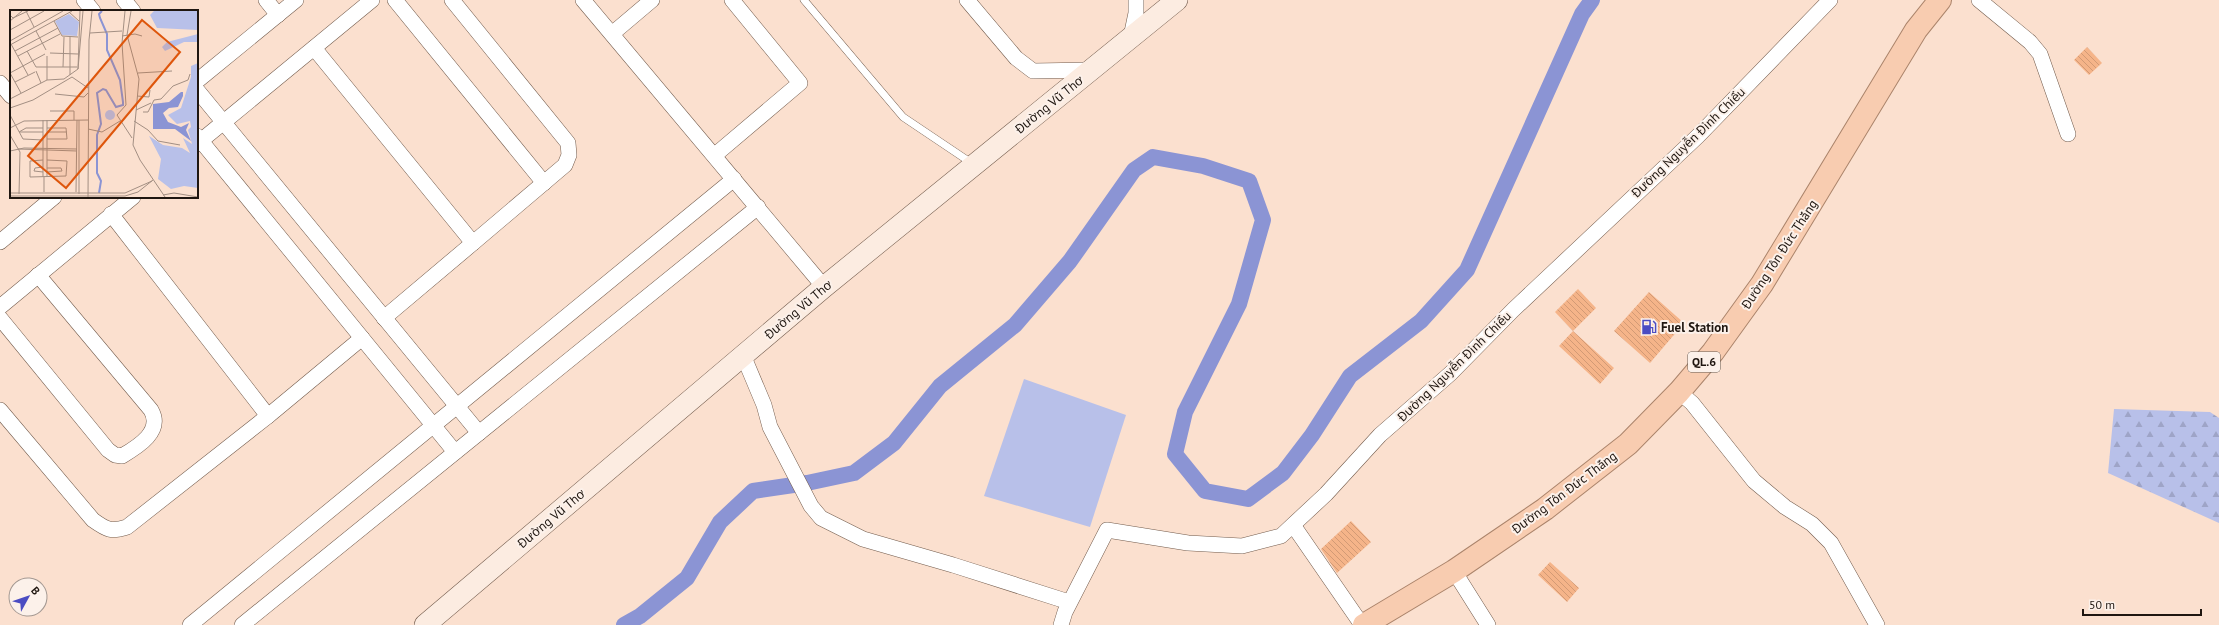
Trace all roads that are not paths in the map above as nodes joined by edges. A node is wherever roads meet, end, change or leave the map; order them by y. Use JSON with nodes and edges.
{"nodes":[{"id":1,"x":84,"y":0,"type":"edge"},
{"id":2,"x":124,"y":0,"type":"edge"},
{"id":3,"x":266,"y":0,"type":"edge"},
{"id":4,"x":296,"y":0,"type":"edge"},
{"id":5,"x":372,"y":0,"type":"edge"},
{"id":6,"x":395,"y":0,"type":"edge"},
{"id":7,"x":452,"y":0,"type":"edge"},
{"id":8,"x":583,"y":0,"type":"edge"},
{"id":9,"x":652,"y":0,"type":"edge"},
{"id":10,"x":732,"y":0,"type":"edge"},
{"id":11,"x":804,"y":0,"type":"edge"},
{"id":12,"x":967,"y":0,"type":"edge"},
{"id":13,"x":1136,"y":0,"type":"edge"},
{"id":14,"x":1177,"y":0,"type":"edge"},
{"id":15,"x":1830,"y":0,"type":"edge"},
{"id":16,"x":1940,"y":0,"type":"edge"},
{"id":17,"x":1979,"y":0,"type":"edge"},
{"id":18,"x":92,"y":10,"type":"edge"},
{"id":19,"x":132,"y":10,"type":"edge"},
{"id":20,"x":278,"y":15,"type":"junction"},
{"id":21,"x":613,"y":33,"type":"junction"},
{"id":22,"x":1131,"y":37,"type":"junction"},
{"id":23,"x":314,"y":48,"type":"junction"},
{"id":24,"x":1091,"y":70,"type":"junction"},
{"id":25,"x":198,"y":80,"type":"edge"},
{"id":26,"x":0,"y":83,"type":"edge"},
{"id":27,"x":198,"y":91,"type":"edge"},
{"id":28,"x":10,"y":95,"type":"edge"},
{"id":29,"x":223,"y":122,"type":"junction"},
{"id":30,"x":2068,"y":134,"type":"dead end"},
{"id":31,"x":198,"y":140,"type":"edge"},
{"id":32,"x":714,"y":155,"type":"junction"},
{"id":33,"x":974,"y":165,"type":"junction"},
{"id":34,"x":734,"y":179,"type":"junction"},
{"id":35,"x":544,"y":183,"type":"junction"},
{"id":36,"x":53,"y":198,"type":"edge"},
{"id":37,"x":131,"y":198,"type":"edge"},
{"id":38,"x":758,"y":207,"type":"junction"},
{"id":39,"x":111,"y":214,"type":"junction"},
{"id":40,"x":3,"y":234,"type":"edge"},
{"id":41,"x":474,"y":243,"type":"junction"},
{"id":42,"x":38,"y":275,"type":"junction"},
{"id":43,"x":824,"y":287,"type":"junction"},
{"id":44,"x":0,"y":307,"type":"edge"},
{"id":45,"x":0,"y":318,"type":"edge"},
{"id":46,"x":384,"y":318,"type":"junction"},
{"id":47,"x":362,"y":338,"type":"junction"},
{"id":48,"x":743,"y":356,"type":"junction"},
{"id":49,"x":1679,"y":392,"type":"junction"},
{"id":50,"x":458,"y":407,"type":"junction"},
{"id":51,"x":0,"y":410,"type":"edge"},
{"id":52,"x":268,"y":416,"type":"junction"},
{"id":53,"x":434,"y":427,"type":"junction"},
{"id":54,"x":479,"y":433,"type":"junction"},
{"id":55,"x":454,"y":452,"type":"junction"},
{"id":56,"x":1293,"y":525,"type":"junction"},
{"id":57,"x":1454,"y":571,"type":"junction"},
{"id":58,"x":1069,"y":602,"type":"junction"},
{"id":59,"x":190,"y":625,"type":"edge"},
{"id":60,"x":242,"y":625,"type":"edge"},
{"id":61,"x":425,"y":625,"type":"edge"},
{"id":62,"x":1061,"y":625,"type":"edge"},
{"id":63,"x":1363,"y":625,"type":"edge"},
{"id":64,"x":1488,"y":625,"type":"edge"},
{"id":65,"x":1877,"y":625,"type":"edge"}],
"edges":[{"from":1,"to":18,"type":"street"},
{"from":2,"to":19,"type":"street"},
{"from":3,"to":20,"type":"street"},
{"from":4,"to":20,"type":"street"},
{"from":5,"to":23,"type":"street"},
{"from":6,"to":35,"type":"street"},
{"from":7,"to":35,"type":"street"},
{"from":8,"to":21,"type":"street"},
{"from":9,"to":21,"type":"street"},
{"from":10,"to":32,"type":"street"},
{"from":11,"to":33,"type":"lane"},
{"from":12,"to":24,"type":"street"},
{"from":13,"to":22,"type":"street"},
{"from":14,"to":22,"type":"main road","name":"Đường Vũ Thơ"},
{"from":15,"to":56,"type":"street","name":"Đường Nguyễn Đình Chiểu"},
{"from":16,"to":49,"type":"highway","name":"Đường Tôn Đức Thắng","number":"QL.6"},
{"from":17,"to":30,"type":"street"},
{"from":20,"to":25,"type":"street"},
{"from":21,"to":32,"type":"street"},
{"from":22,"to":24,"type":"main road","name":"Đường Vũ Thơ"},
{"from":23,"to":29,"type":"street"},
{"from":23,"to":41,"type":"street"},
{"from":24,"to":33,"type":"main road","name":"Đường Vũ Thơ"},
{"from":26,"to":28,"type":"street"},
{"from":27,"to":29,"type":"street"},
{"from":29,"to":31,"type":"street"},
{"from":29,"to":46,"type":"street"},
{"from":31,"to":47,"type":"street"},
{"from":32,"to":34,"type":"street"},
{"from":33,"to":43,"type":"main road","name":"Đường Vũ Thơ"},
{"from":34,"to":38,"type":"street"},
{"from":34,"to":50,"type":"street"},
{"from":35,"to":41,"type":"street"},
{"from":36,"to":40,"type":"street"},
{"from":37,"to":39,"type":"street"},
{"from":38,"to":43,"type":"street"},
{"from":38,"to":54,"type":"street"},
{"from":39,"to":42,"type":"street"},
{"from":39,"to":52,"type":"street"},
{"from":41,"to":46,"type":"street"},
{"from":42,"to":44,"type":"street"},
{"from":42,"to":45,"type":"street"},
{"from":43,"to":48,"type":"main road","name":"Đường Vũ Thơ"},
{"from":46,"to":50,"type":"street"},
{"from":47,"to":52,"type":"street"},
{"from":47,"to":53,"type":"street"},
{"from":48,"to":58,"type":"street"},
{"from":48,"to":61,"type":"main road","name":"Đường Vũ Thơ"},
{"from":49,"to":57,"type":"highway","name":"Đường Tôn Đức Thắng","number":"QL.6"},
{"from":49,"to":65,"type":"street"},
{"from":50,"to":53,"type":"street"},
{"from":50,"to":54,"type":"street"},
{"from":51,"to":52,"type":"street"},
{"from":53,"to":55,"type":"street"},
{"from":53,"to":59,"type":"street"},
{"from":54,"to":55,"type":"street"},
{"from":55,"to":60,"type":"street"},
{"from":56,"to":58,"type":"street","name":"Đường Nguyễn Đình Chiểu"},
{"from":56,"to":63,"type":"street"},
{"from":57,"to":63,"type":"highway","name":"Đường Tôn Đức Thắng","number":"QL.6"},
{"from":57,"to":64,"type":"street"},
{"from":58,"to":62,"type":"street","name":"Đường Nguyễn Đình Chiểu"}]}
